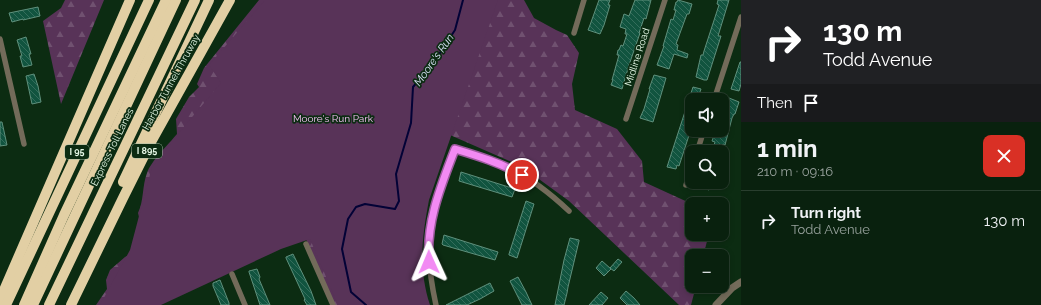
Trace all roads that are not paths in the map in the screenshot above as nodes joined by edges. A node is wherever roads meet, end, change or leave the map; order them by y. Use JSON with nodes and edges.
{"nodes":[{"id":1,"x":130,"y":0,"type":"edge"},
{"id":2,"x":149,"y":0,"type":"edge"},
{"id":3,"x":166,"y":0,"type":"edge"},
{"id":4,"x":176,"y":0,"type":"edge"},
{"id":5,"x":183,"y":0,"type":"edge"},
{"id":6,"x":195,"y":0,"type":"edge"},
{"id":7,"x":209,"y":0,"type":"edge"},
{"id":8,"x":230,"y":0,"type":"edge"},
{"id":9,"x":584,"y":0,"type":"edge"},
{"id":10,"x":665,"y":0,"type":"edge"},
{"id":11,"x":741,"y":17,"type":"edge"},
{"id":12,"x":574,"y":33,"type":"dead end"},
{"id":13,"x":0,"y":39,"type":"edge"},
{"id":14,"x":1,"y":45,"type":"edge"},
{"id":15,"x":716,"y":93,"type":"edge"},
{"id":16,"x":626,"y":119,"type":"dead end"},
{"id":17,"x":24,"y":144,"type":"dead end"},
{"id":18,"x":569,"y":211,"type":"dead end"},
{"id":19,"x":306,"y":244,"type":"dead end"},
{"id":20,"x":232,"y":274,"type":"dead end"},
{"id":21,"x":741,"y":276,"type":"edge"},
{"id":22,"x":741,"y":282,"type":"edge"},
{"id":23,"x":732,"y":288,"type":"junction"},
{"id":24,"x":1,"y":305,"type":"edge"},
{"id":25,"x":6,"y":305,"type":"edge"},
{"id":26,"x":24,"y":305,"type":"edge"},
{"id":27,"x":33,"y":305,"type":"edge"},
{"id":28,"x":40,"y":305,"type":"edge"},
{"id":29,"x":50,"y":305,"type":"edge"},
{"id":30,"x":65,"y":305,"type":"edge"},
{"id":31,"x":71,"y":305,"type":"edge"},
{"id":32,"x":246,"y":305,"type":"edge"},
{"id":33,"x":333,"y":305,"type":"edge"},
{"id":34,"x":436,"y":305,"type":"edge"},
{"id":35,"x":716,"y":305,"type":"edge"}],
"edges":[{"from":1,"to":24,"type":"highway"},
{"from":2,"to":25,"type":"highway","number":"I 95"},
{"from":3,"to":26,"type":"highway","name":"Express Toll Lanes"},
{"from":4,"to":27,"type":"highway","name":"Express Toll Lanes"},
{"from":5,"to":28,"type":"highway","name":"Express Toll Lanes"},
{"from":6,"to":29,"type":"highway","name":"Express Toll Lanes"},
{"from":7,"to":30,"type":"highway"},
{"from":8,"to":31,"type":"highway","name":"Harbor Tunnel Thruway","number":"I 895"},
{"from":9,"to":12,"type":"street"},
{"from":10,"to":16,"type":"street","name":"Midline Road"},
{"from":11,"to":15,"type":"street"},
{"from":13,"to":14,"type":"street"},
{"from":14,"to":17,"type":"street"},
{"from":18,"to":34,"type":"street"},
{"from":19,"to":33,"type":"street"},
{"from":20,"to":32,"type":"street"},
{"from":21,"to":23,"type":"street"},
{"from":22,"to":23,"type":"street"},
{"from":23,"to":35,"type":"street"}]}
